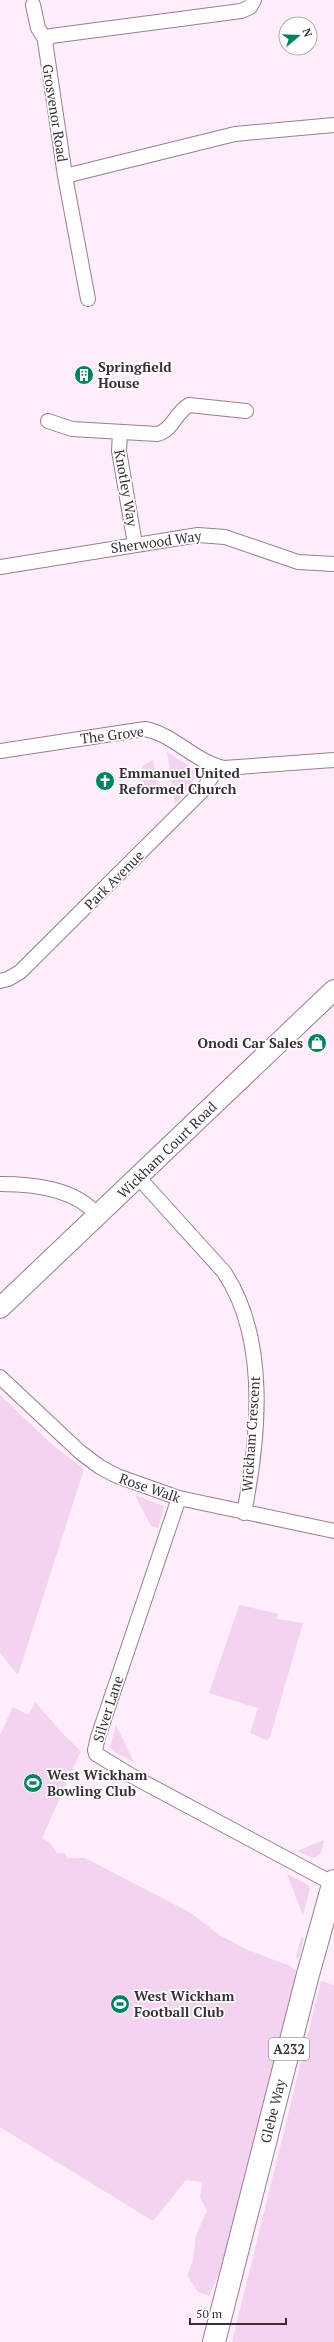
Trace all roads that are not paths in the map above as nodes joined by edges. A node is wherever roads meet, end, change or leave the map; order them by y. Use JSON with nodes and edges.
{"nodes":[{"id":1,"x":254,"y":0,"type":"edge"},
{"id":2,"x":33,"y":5,"type":"dead end"},
{"id":3,"x":45,"y":40,"type":"junction"},
{"id":4,"x":334,"y":125,"type":"edge"},
{"id":5,"x":65,"y":176,"type":"junction"},
{"id":6,"x":88,"y":299,"type":"dead end"},
{"id":7,"x":246,"y":411,"type":"dead end"},
{"id":8,"x":48,"y":421,"type":"dead end"},
{"id":9,"x":120,"y":432,"type":"junction"},
{"id":10,"x":136,"y":544,"type":"junction"},
{"id":11,"x":334,"y":564,"type":"edge"},
{"id":12,"x":0,"y":566,"type":"edge"},
{"id":13,"x":0,"y":751,"type":"edge"},
{"id":14,"x":334,"y":760,"type":"edge"},
{"id":15,"x":218,"y":767,"type":"junction"},
{"id":16,"x":0,"y":981,"type":"edge"},
{"id":17,"x":334,"y":990,"type":"edge"},
{"id":18,"x":139,"y":1178,"type":"junction"},
{"id":19,"x":0,"y":1184,"type":"edge"},
{"id":20,"x":98,"y":1216,"type":"junction"},
{"id":21,"x":0,"y":1308,"type":"edge"},
{"id":22,"x":0,"y":1377,"type":"edge"},
{"id":23,"x":179,"y":1498,"type":"junction"},
{"id":24,"x":244,"y":1514,"type":"junction"},
{"id":25,"x":334,"y":1531,"type":"edge"},
{"id":26,"x":334,"y":1883,"type":"edge"},
{"id":27,"x":214,"y":2342,"type":"edge"}],
"edges":[{"from":1,"to":3,"type":"street"},
{"from":2,"to":3,"type":"street"},
{"from":3,"to":5,"type":"street","name":"Grosvenor Road"},
{"from":4,"to":5,"type":"street","name":"Grosvenor Road"},
{"from":5,"to":6,"type":"street"},
{"from":7,"to":9,"type":"street","name":"Knotley Way"},
{"from":8,"to":9,"type":"street","name":"Knotley Way"},
{"from":9,"to":10,"type":"street","name":"Knotley Way"},
{"from":10,"to":11,"type":"street","name":"Sherwood Way"},
{"from":10,"to":12,"type":"street","name":"Sherwood Way"},
{"from":13,"to":15,"type":"street","name":"The Grove"},
{"from":14,"to":15,"type":"street","name":"The Grove"},
{"from":15,"to":16,"type":"street","name":"Park Avenue"},
{"from":17,"to":18,"type":"street","name":"Wickham Court Road"},
{"from":18,"to":20,"type":"street","name":"Wickham Court Road"},
{"from":18,"to":24,"type":"street","name":"Wickham Crescent"},
{"from":19,"to":20,"type":"street"},
{"from":20,"to":21,"type":"street","name":"Wickham Court Road"},
{"from":22,"to":23,"type":"street","name":"Rose Walk"},
{"from":23,"to":24,"type":"street","name":"Rose Walk"},
{"from":23,"to":26,"type":"street","name":"Silver Lane"},
{"from":24,"to":25,"type":"street","name":"Rose Walk"},
{"from":26,"to":27,"type":"highway","name":"Glebe Way","number":"A232"}]}
